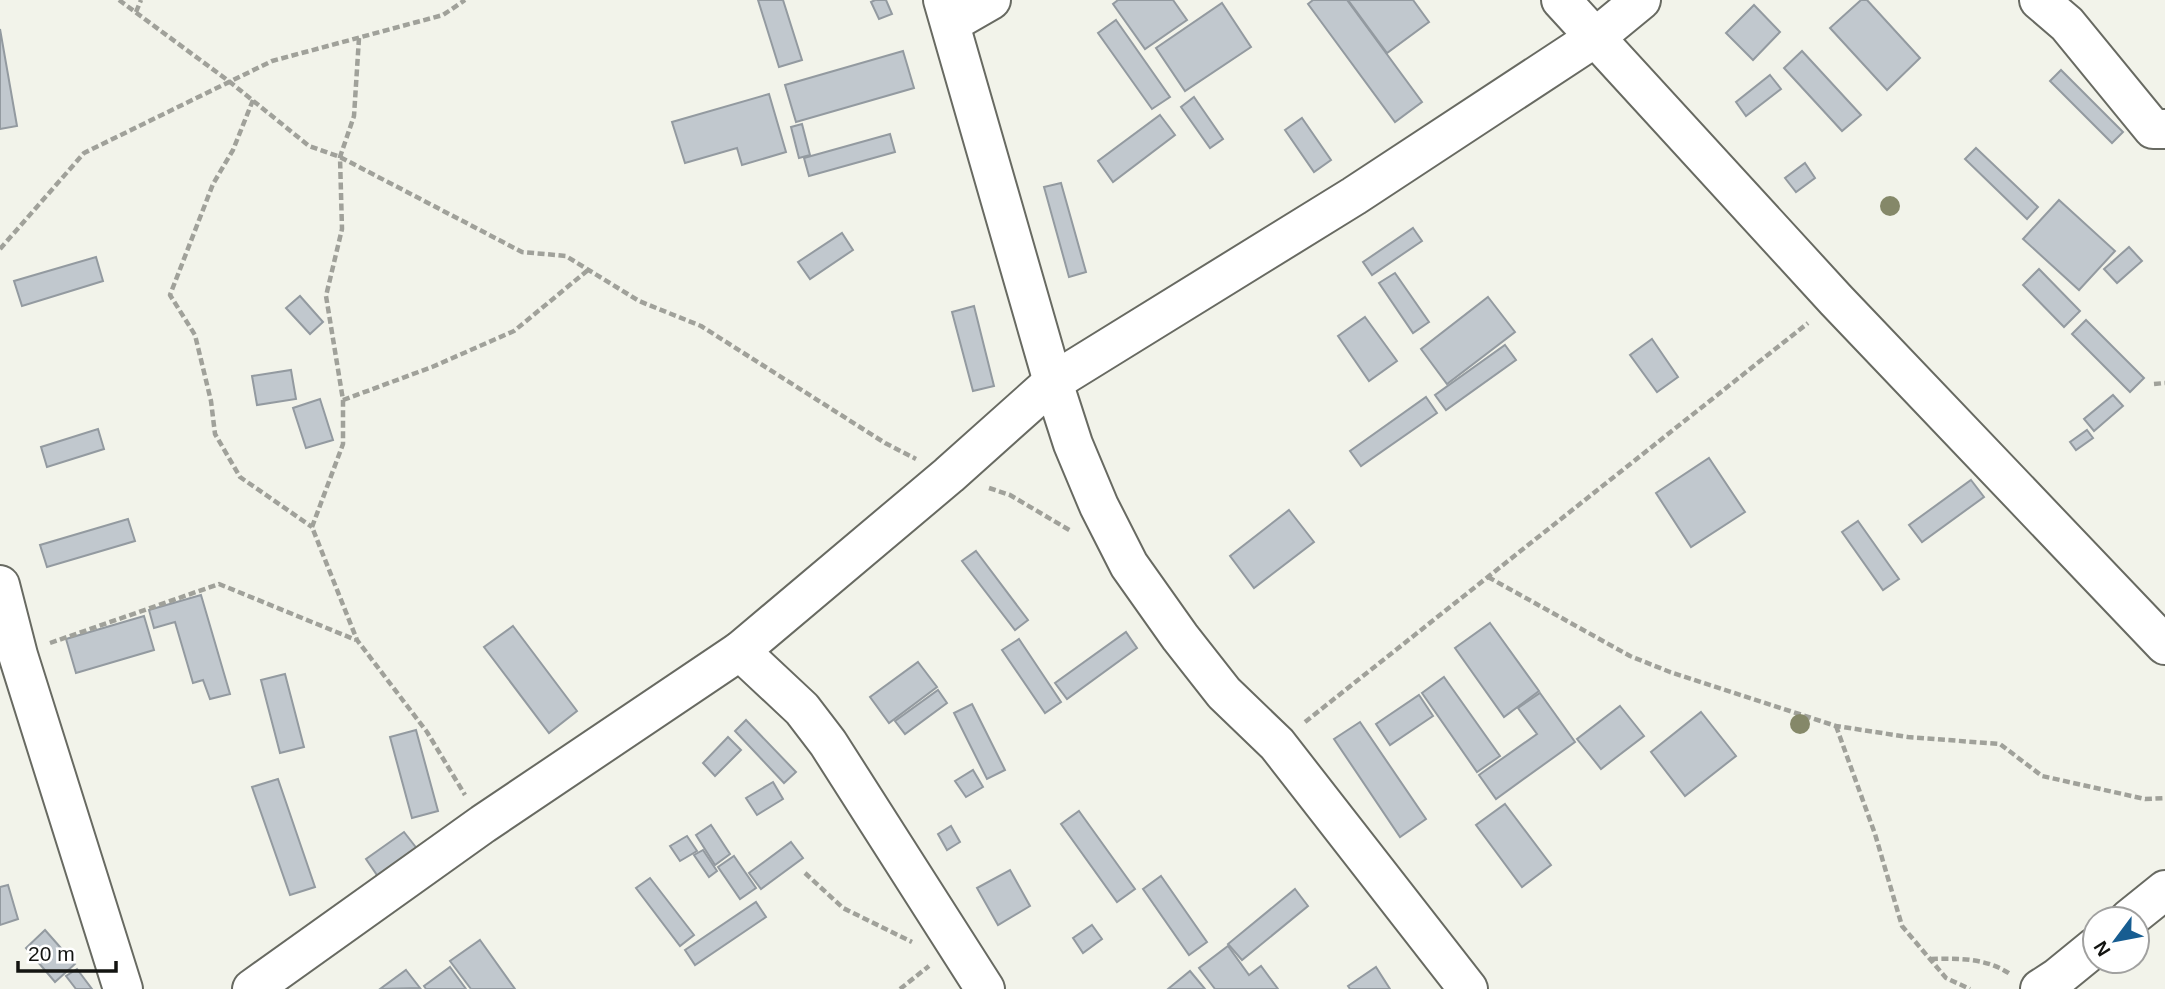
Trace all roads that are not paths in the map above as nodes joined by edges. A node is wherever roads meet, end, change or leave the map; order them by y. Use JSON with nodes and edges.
{"nodes":[{"id":1,"x":991,"y":0,"type":"edge"},
{"id":2,"x":1561,"y":0,"type":"edge"},
{"id":3,"x":1640,"y":0,"type":"edge"},
{"id":4,"x":2039,"y":0,"type":"edge"},
{"id":5,"x":947,"y":12,"type":"edge"},
{"id":6,"x":1595,"y":37,"type":"junction"},
{"id":7,"x":2161,"y":133,"type":"edge"},
{"id":8,"x":1053,"y":382,"type":"junction"},
{"id":9,"x":0,"y":585,"type":"edge"},
{"id":10,"x":2165,"y":645,"type":"edge"},
{"id":11,"x":740,"y":651,"type":"junction"},
{"id":12,"x":9,"y":658,"type":"edge"},
{"id":13,"x":2165,"y":890,"type":"edge"},
{"id":14,"x":2147,"y":905,"type":"edge"},
{"id":15,"x":2081,"y":958,"type":"edge"},
{"id":16,"x":981,"y":982,"type":"edge"},
{"id":17,"x":2049,"y":984,"type":"edge"},
{"id":18,"x":123,"y":989,"type":"edge"},
{"id":19,"x":252,"y":989,"type":"edge"},
{"id":20,"x":1468,"y":989,"type":"edge"}],
"edges":[{"from":1,"to":5,"type":"street"},
{"from":2,"to":6,"type":"street"},
{"from":3,"to":6,"type":"street"},
{"from":4,"to":7,"type":"street"},
{"from":5,"to":8,"type":"street"},
{"from":6,"to":8,"type":"street"},
{"from":6,"to":10,"type":"street"},
{"from":8,"to":11,"type":"street"},
{"from":8,"to":20,"type":"street"},
{"from":9,"to":12,"type":"street"},
{"from":11,"to":16,"type":"street"},
{"from":11,"to":19,"type":"street"},
{"from":12,"to":18,"type":"street"},
{"from":13,"to":14,"type":"street"},
{"from":15,"to":17,"type":"street"}]}
